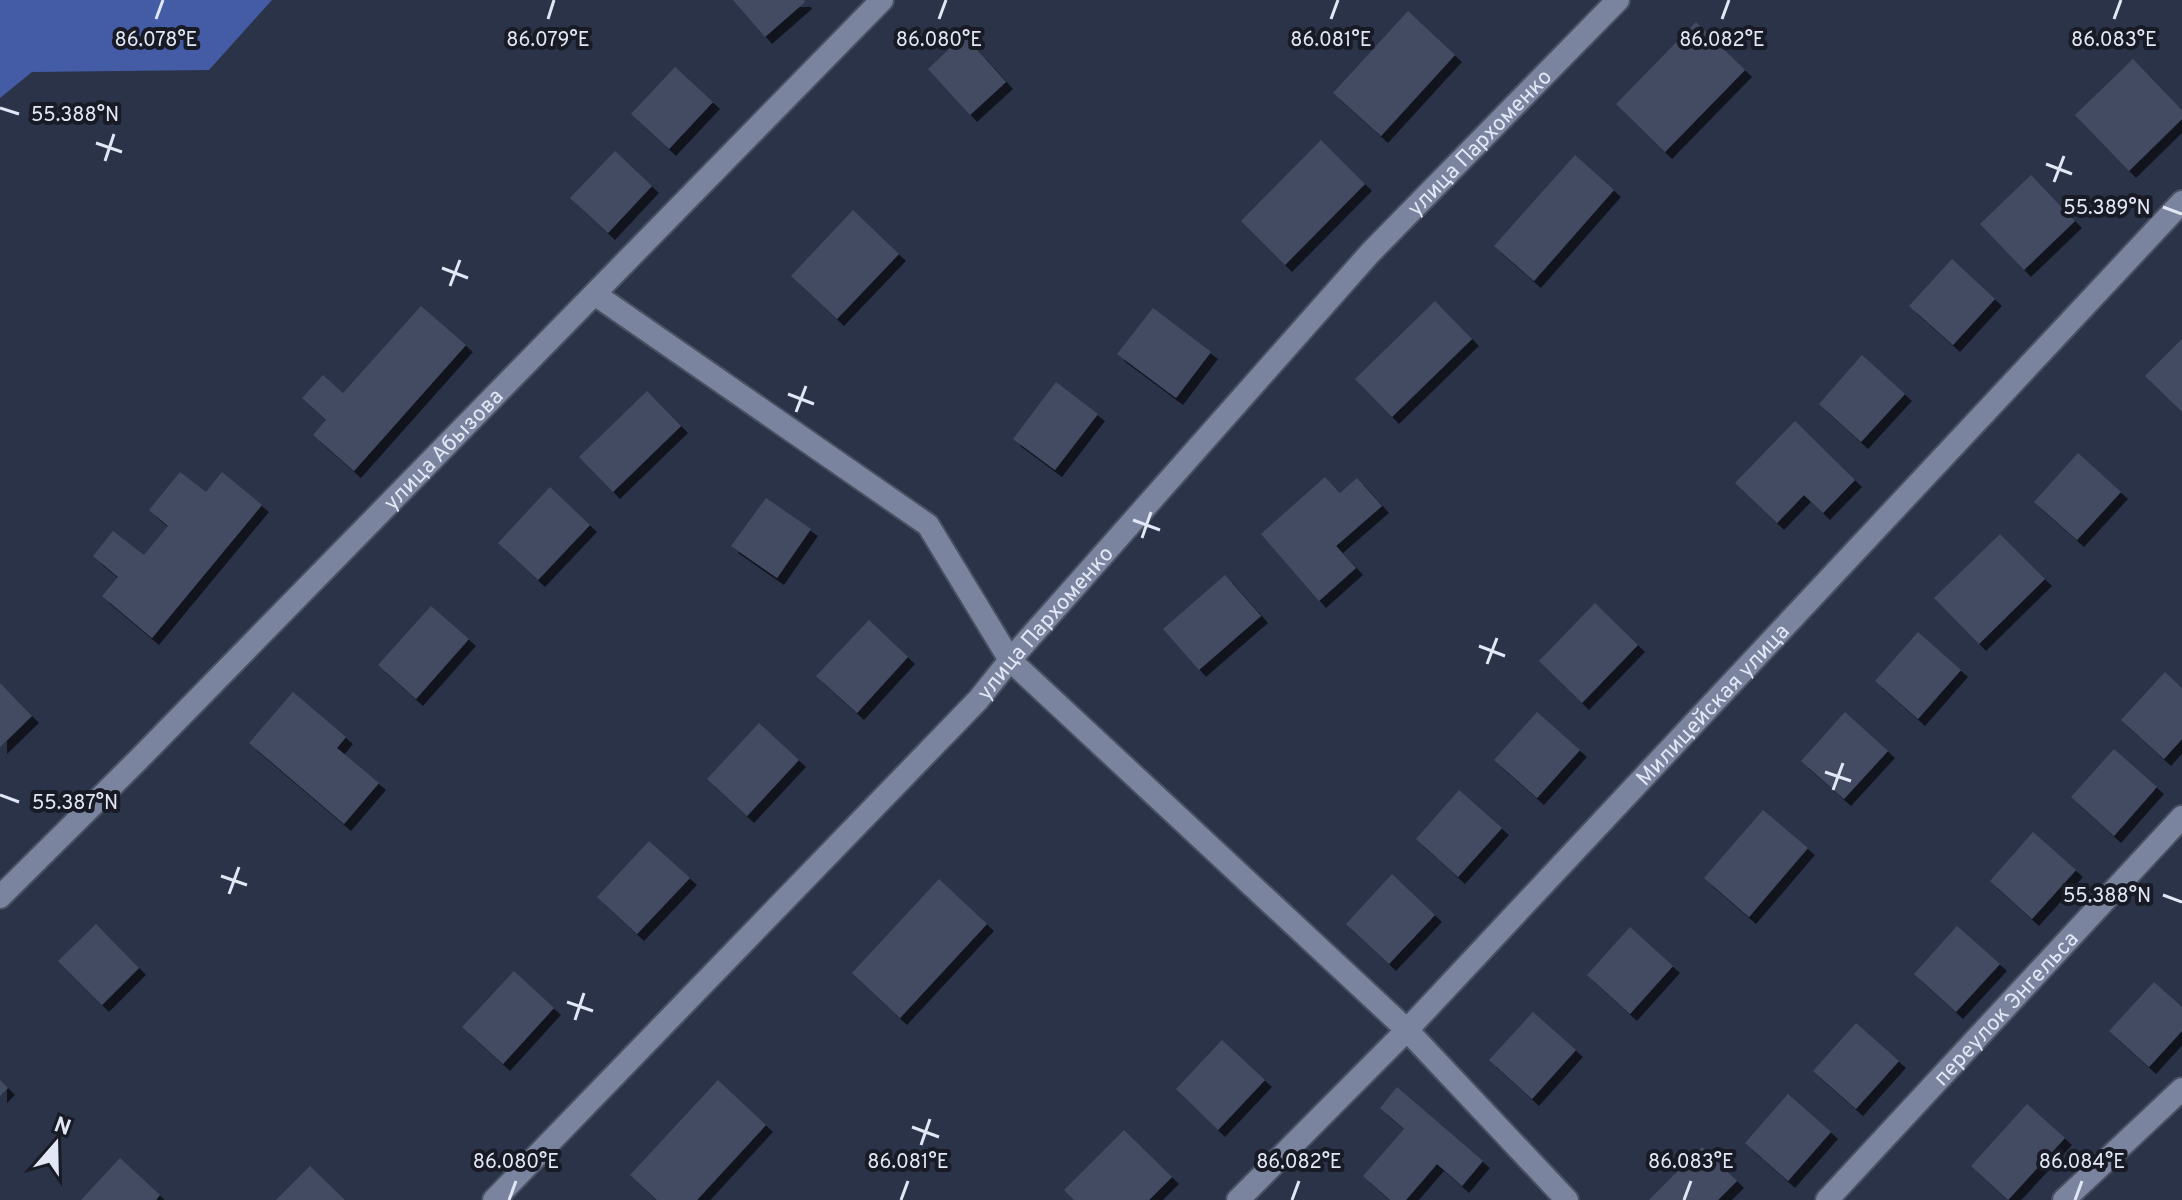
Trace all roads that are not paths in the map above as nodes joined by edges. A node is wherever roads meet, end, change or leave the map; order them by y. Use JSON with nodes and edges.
{"nodes":[{"id":1,"x":882,"y":0,"type":"edge"},
{"id":2,"x":1618,"y":0,"type":"edge"},
{"id":3,"x":2182,"y":202,"type":"edge"},
{"id":4,"x":596,"y":295,"type":"junction"},
{"id":5,"x":1010,"y":660,"type":"junction"},
{"id":6,"x":2182,"y":817,"type":"edge"},
{"id":7,"x":0,"y":897,"type":"edge"},
{"id":8,"x":1407,"y":1030,"type":"junction"},
{"id":9,"x":2182,"y":1089,"type":"edge"},
{"id":10,"x":494,"y":1200,"type":"edge"},
{"id":11,"x":1238,"y":1200,"type":"edge"},
{"id":12,"x":1567,"y":1200,"type":"edge"},
{"id":13,"x":1827,"y":1200,"type":"edge"},
{"id":14,"x":2064,"y":1200,"type":"edge"}],
"edges":[{"from":1,"to":4,"type":"lane","name":"улица Абызова"},
{"from":2,"to":5,"type":"lane","name":"улица Пархоменко"},
{"from":3,"to":8,"type":"lane","name":"Милицейская улица"},
{"from":4,"to":5,"type":"lane"},
{"from":4,"to":7,"type":"lane","name":"улица Абызова"},
{"from":5,"to":8,"type":"lane"},
{"from":5,"to":10,"type":"lane","name":"улица Пархоменко"},
{"from":6,"to":13,"type":"lane","name":"переулок Энгельса"},
{"from":8,"to":11,"type":"lane","name":"Милицейская улица"},
{"from":8,"to":12,"type":"lane"},
{"from":9,"to":14,"type":"lane"}]}
